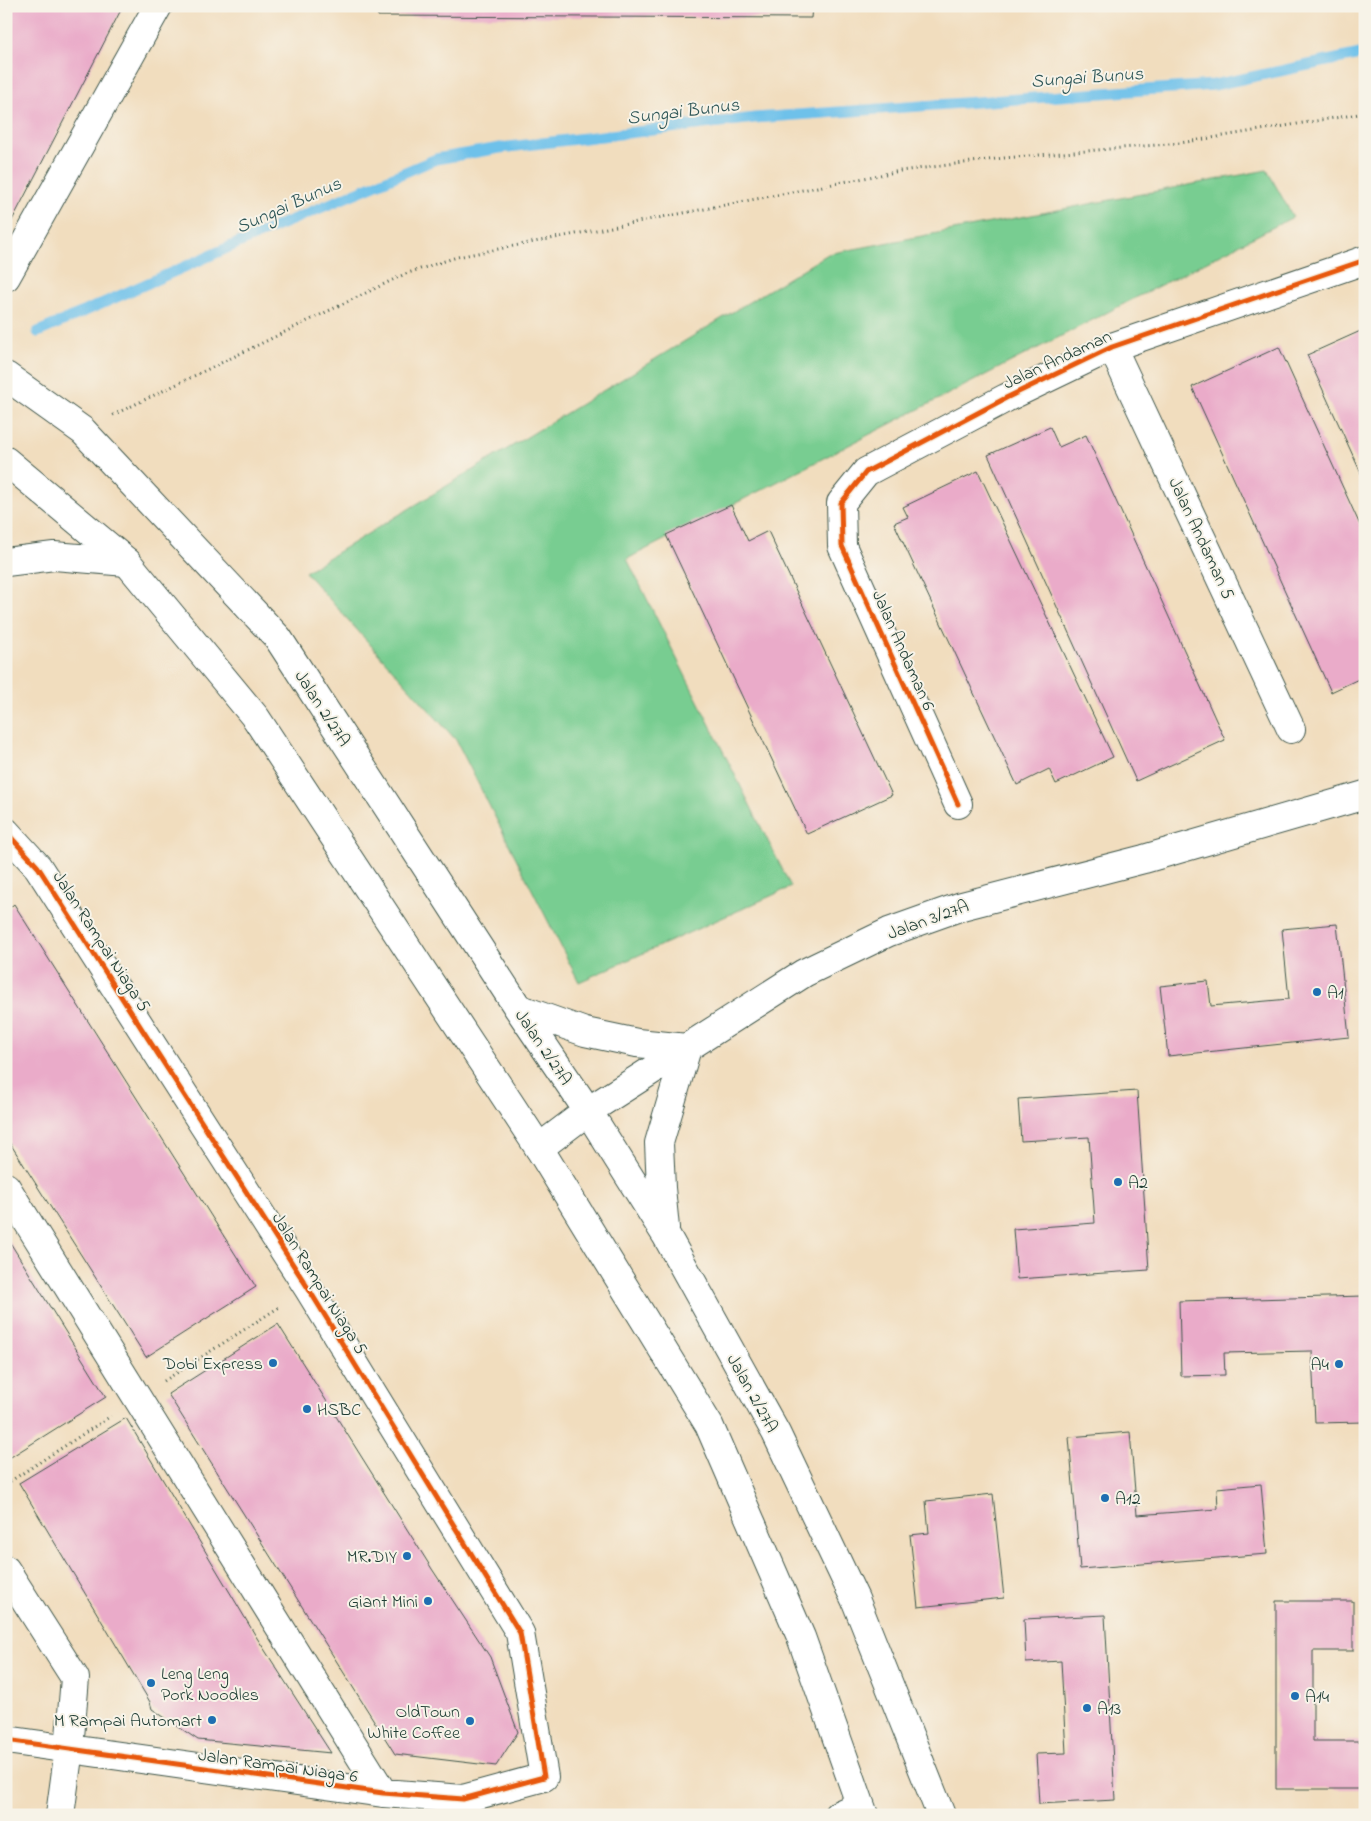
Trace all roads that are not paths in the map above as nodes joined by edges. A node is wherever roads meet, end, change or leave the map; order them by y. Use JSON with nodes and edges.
{"nodes":[{"id":1,"x":158,"y":6,"type":"edge"},
{"id":2,"x":1365,"y":260,"type":"edge"},
{"id":3,"x":6,"y":277,"type":"edge"},
{"id":4,"x":1112,"y":346,"type":"junction"},
{"id":5,"x":6,"y":376,"type":"edge"},
{"id":6,"x":6,"y":461,"type":"edge"},
{"id":7,"x":841,"y":503,"type":"joint"},
{"id":8,"x":6,"y":562,"type":"edge"},
{"id":9,"x":127,"y":562,"type":"junction"},
{"id":10,"x":1291,"y":730,"type":"dead end"},
{"id":11,"x":1365,"y":795,"type":"edge"},
{"id":12,"x":958,"y":804,"type":"dead end"},
{"id":13,"x":6,"y":832,"type":"edge"},
{"id":14,"x":518,"y":1008,"type":"junction"},
{"id":15,"x":687,"y":1048,"type":"junction"},
{"id":16,"x":588,"y":1111,"type":"junction"},
{"id":17,"x":539,"y":1148,"type":"junction"},
{"id":18,"x":6,"y":1187,"type":"edge"},
{"id":19,"x":666,"y":1235,"type":"junction"},
{"id":20,"x":6,"y":1570,"type":"edge"},
{"id":21,"x":6,"y":1740,"type":"edge"},
{"id":22,"x":69,"y":1749,"type":"junction"},
{"id":23,"x":544,"y":1777,"type":"joint"},
{"id":24,"x":383,"y":1794,"type":"junction"},
{"id":25,"x":854,"y":1811,"type":"edge"},
{"id":26,"x":60,"y":1815,"type":"edge"},
{"id":27,"x":940,"y":1815,"type":"edge"}],
"edges":[{"from":1,"to":3,"type":"street"},
{"from":2,"to":4,"type":"street","name":"Jalan Andaman"},
{"from":4,"to":7,"type":"street","name":"Jalan Andaman"},
{"from":4,"to":10,"type":"street","name":"Jalan Andaman 5"},
{"from":5,"to":14,"type":"street","name":"Jalan 2/27A"},
{"from":6,"to":9,"type":"street"},
{"from":7,"to":12,"type":"street","name":"Jalan Andaman 6"},
{"from":8,"to":9,"type":"street"},
{"from":9,"to":17,"type":"street"},
{"from":11,"to":15,"type":"street","name":"Jalan 3/27A"},
{"from":13,"to":23,"type":"street","name":"Jalan Rampai Niaga 5"},
{"from":14,"to":15,"type":"street"},
{"from":14,"to":16,"type":"street","name":"Jalan 2/27A"},
{"from":15,"to":16,"type":"street","name":"Jalan 3/27A"},
{"from":15,"to":19,"type":"street"},
{"from":16,"to":17,"type":"street","name":"Jalan 3/27A"},
{"from":16,"to":19,"type":"street","name":"Jalan 2/27A"},
{"from":17,"to":25,"type":"street"},
{"from":18,"to":24,"type":"street"},
{"from":19,"to":27,"type":"street","name":"Jalan 2/27A"},
{"from":20,"to":22,"type":"street"},
{"from":21,"to":22,"type":"street","name":"Jalan Rampai Niaga 6"},
{"from":22,"to":24,"type":"street","name":"Jalan Rampai Niaga 6"},
{"from":22,"to":26,"type":"street"},
{"from":23,"to":24,"type":"street","name":"Jalan Rampai Niaga 6"}]}
